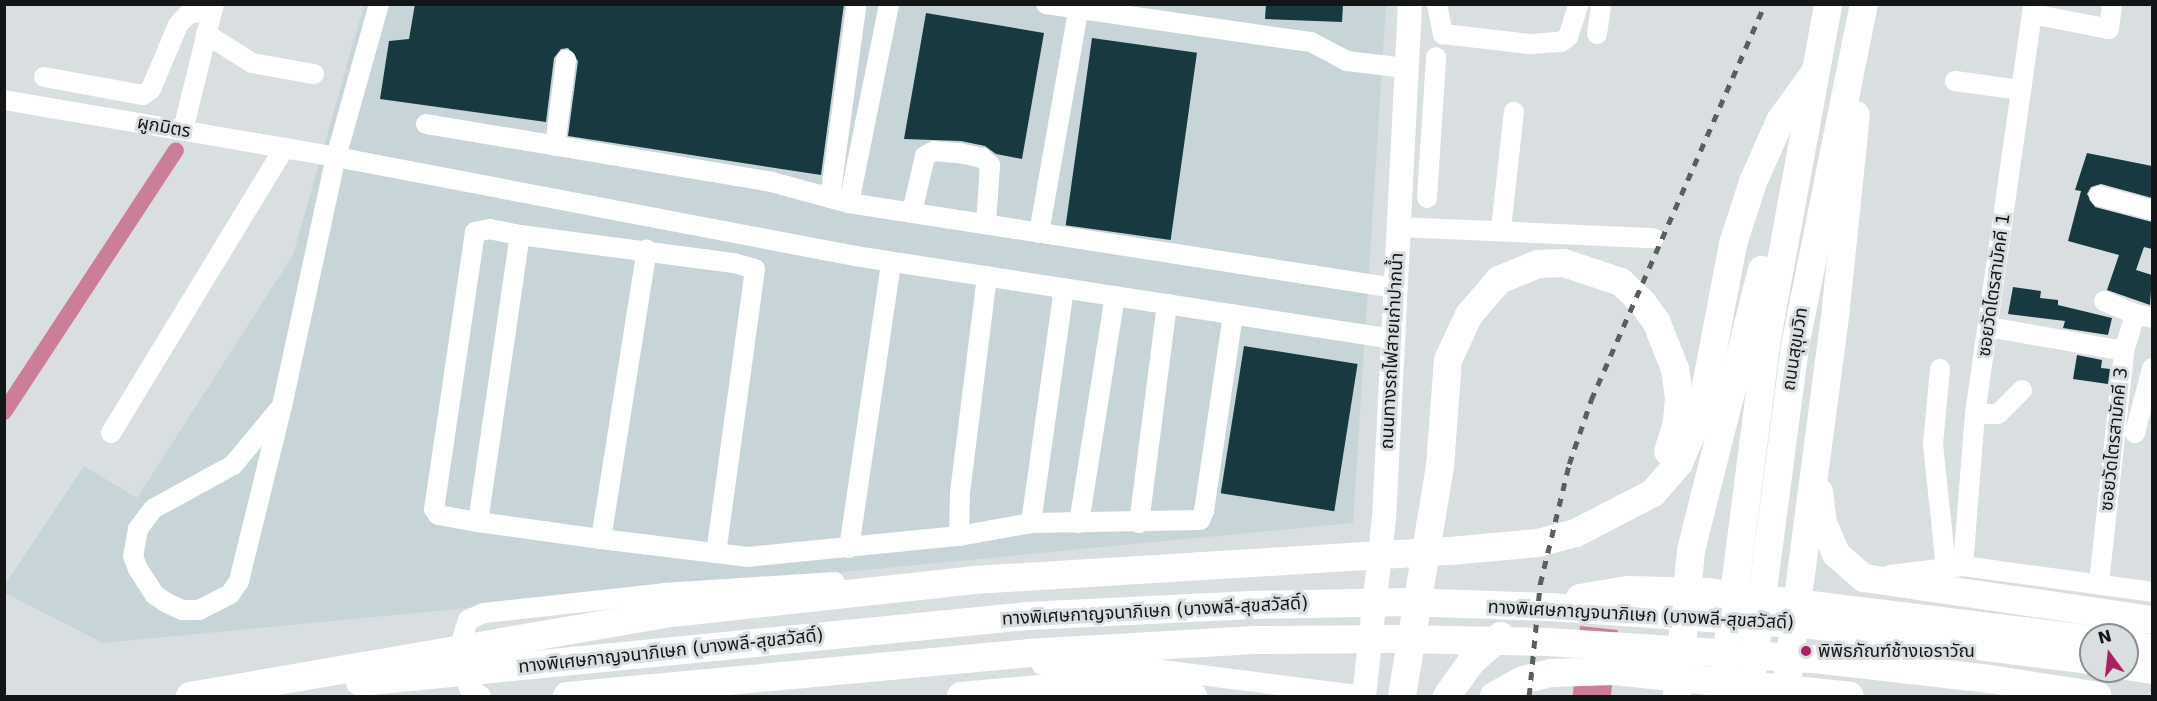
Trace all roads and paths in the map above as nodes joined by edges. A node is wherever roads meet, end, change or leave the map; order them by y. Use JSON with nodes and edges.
{"nodes":[{"id":1,"x":378,"y":4,"type":"edge"},
{"id":2,"x":889,"y":4,"type":"edge"},
{"id":3,"x":1046,"y":4,"type":"edge"},
{"id":4,"x":1410,"y":4,"type":"edge"},
{"id":5,"x":1437,"y":4,"type":"edge"},
{"id":6,"x":1579,"y":4,"type":"edge"},
{"id":7,"x":1601,"y":4,"type":"edge"},
{"id":8,"x":1828,"y":4,"type":"edge"},
{"id":9,"x":1864,"y":4,"type":"edge"},
{"id":10,"x":1868,"y":4,"type":"edge"},
{"id":11,"x":2112,"y":4,"type":"edge"},
{"id":12,"x":214,"y":6,"type":"edge"},
{"id":13,"x":856,"y":7,"type":"dead end"},
{"id":14,"x":1071,"y":8,"type":"edge"},
{"id":15,"x":2032,"y":9,"type":"edge"},
{"id":16,"x":207,"y":34,"type":"junction"},
{"id":17,"x":1597,"y":34,"type":"dead end"},
{"id":18,"x":1436,"y":57,"type":"dead end"},
{"id":19,"x":566,"y":60,"type":"dead end"},
{"id":20,"x":1406,"y":68,"type":"junction"},
{"id":21,"x":1816,"y":71,"type":"junction"},
{"id":22,"x":314,"y":74,"type":"dead end"},
{"id":23,"x":44,"y":77,"type":"dead end"},
{"id":24,"x":1955,"y":81,"type":"dead end"},
{"id":25,"x":2021,"y":90,"type":"junction"},
{"id":26,"x":4,"y":100,"type":"edge"},
{"id":27,"x":1514,"y":112,"type":"dead end"},
{"id":28,"x":1808,"y":112,"type":"junction"},
{"id":29,"x":426,"y":124,"type":"dead end"},
{"id":30,"x":1404,"y":124,"type":"junction"},
{"id":31,"x":1431,"y":126,"type":"junction"},
{"id":32,"x":183,"y":130,"type":"junction"},
{"id":33,"x":555,"y":146,"type":"junction"},
{"id":34,"x":284,"y":149,"type":"junction"},
{"id":35,"x":329,"y":156,"type":"junction"},
{"id":36,"x":2099,"y":196,"type":"dead end"},
{"id":37,"x":1846,"y":197,"type":"junction"},
{"id":38,"x":830,"y":198,"type":"junction"},
{"id":39,"x":1427,"y":198,"type":"dead end"},
{"id":40,"x":849,"y":203,"type":"junction"},
{"id":41,"x":2152,"y":210,"type":"edge"},
{"id":42,"x":912,"y":212,"type":"junction"},
{"id":43,"x":986,"y":224,"type":"junction"},
{"id":44,"x":1398,"y":227,"type":"junction"},
{"id":45,"x":1501,"y":229,"type":"junction"},
{"id":46,"x":1039,"y":233,"type":"junction"},
{"id":47,"x":520,"y":235,"type":"junction"},
{"id":48,"x":1654,"y":238,"type":"dead end"},
{"id":49,"x":647,"y":250,"type":"junction"},
{"id":50,"x":891,"y":262,"type":"junction"},
{"id":51,"x":987,"y":276,"type":"junction"},
{"id":52,"x":1064,"y":288,"type":"junction"},
{"id":53,"x":1395,"y":288,"type":"junction"},
{"id":54,"x":1115,"y":296,"type":"junction"},
{"id":55,"x":2104,"y":301,"type":"dead end"},
{"id":56,"x":1167,"y":304,"type":"junction"},
{"id":57,"x":1233,"y":314,"type":"junction"},
{"id":58,"x":2144,"y":316,"type":"edge"},
{"id":59,"x":1989,"y":327,"type":"junction"},
{"id":60,"x":1393,"y":339,"type":"junction"},
{"id":61,"x":2124,"y":351,"type":"junction"},
{"id":62,"x":1940,"y":369,"type":"dead end"},
{"id":63,"x":2152,"y":369,"type":"edge"},
{"id":64,"x":2022,"y":390,"type":"dead end"},
{"id":65,"x":282,"y":406,"type":"junction"},
{"id":66,"x":1975,"y":414,"type":"junction"},
{"id":67,"x":2114,"y":428,"type":"junction"},
{"id":68,"x":111,"y":433,"type":"dead end"},
{"id":69,"x":2144,"y":435,"type":"edge"},
{"id":70,"x":1815,"y":460,"type":"junction"},
{"id":71,"x":1636,"y":505,"type":"junction"},
{"id":72,"x":478,"y":522,"type":"junction"},
{"id":73,"x":1031,"y":523,"type":"junction"},
{"id":74,"x":1079,"y":523,"type":"junction"},
{"id":75,"x":1139,"y":523,"type":"junction"},
{"id":76,"x":959,"y":536,"type":"junction"},
{"id":77,"x":601,"y":539,"type":"junction"},
{"id":78,"x":849,"y":548,"type":"junction"},
{"id":79,"x":1380,"y":548,"type":"junction"},
{"id":80,"x":716,"y":553,"type":"junction"},
{"id":81,"x":1954,"y":567,"type":"junction"},
{"id":82,"x":1864,"y":578,"type":"junction"},
{"id":83,"x":2098,"y":583,"type":"junction"},
{"id":84,"x":2152,"y":591,"type":"edge"},
{"id":85,"x":2145,"y":618,"type":"edge"},
{"id":86,"x":2079,"y":638,"type":"edge"},
{"id":87,"x":2079,"y":646,"type":"edge"},
{"id":88,"x":2079,"y":658,"type":"edge"},
{"id":89,"x":190,"y":696,"type":"edge"},
{"id":90,"x":220,"y":696,"type":"edge"},
{"id":91,"x":481,"y":696,"type":"edge"},
{"id":92,"x":567,"y":696,"type":"edge"},
{"id":93,"x":580,"y":696,"type":"edge"},
{"id":94,"x":961,"y":696,"type":"edge"},
{"id":95,"x":1193,"y":696,"type":"edge"},
{"id":96,"x":1364,"y":696,"type":"edge"},
{"id":97,"x":1402,"y":696,"type":"edge"},
{"id":98,"x":1447,"y":696,"type":"edge"},
{"id":99,"x":1494,"y":696,"type":"edge"},
{"id":100,"x":1677,"y":696,"type":"edge"},
{"id":101,"x":1721,"y":696,"type":"edge"},
{"id":102,"x":1749,"y":696,"type":"edge"},
{"id":103,"x":1770,"y":696,"type":"edge"},
{"id":104,"x":1785,"y":696,"type":"edge"},
{"id":105,"x":1850,"y":696,"type":"edge"},
{"id":106,"x":2098,"y":696,"type":"edge"}],
"edges":[{"from":1,"to":35,"type":"street"},
{"from":2,"to":40,"type":"street"},
{"from":3,"to":14,"type":"street"},
{"from":4,"to":20,"type":"main road","name":"ถนนทางรถไฟสายเก่าปากน้ำ"},
{"from":5,"to":6,"type":"street"},
{"from":7,"to":17,"type":"street"},
{"from":8,"to":21,"type":"highway","name":"ถนนสุขุมวิท"},
{"from":9,"to":102,"type":"highway","name":"ถนนสุขุมวิท"},
{"from":10,"to":37,"type":"highway"},
{"from":11,"to":15,"type":"street"},
{"from":12,"to":16,"type":"street"},
{"from":12,"to":23,"type":"street"},
{"from":13,"to":38,"type":"street"},
{"from":14,"to":20,"type":"street"},
{"from":14,"to":46,"type":"street"},
{"from":15,"to":25,"type":"street","name":"ซอยวัดไตรสามัคคี 1"},
{"from":16,"to":22,"type":"street"},
{"from":16,"to":32,"type":"street"},
{"from":18,"to":31,"type":"street"},
{"from":19,"to":33,"type":"street"},
{"from":20,"to":30,"type":"main road","name":"ถนนทางรถไฟสายเก่าปากน้ำ"},
{"from":21,"to":28,"type":"highway","name":"ถนนสุขุมวิท"},
{"from":21,"to":71,"type":"highway"},
{"from":24,"to":25,"type":"street"},
{"from":25,"to":59,"type":"street","name":"ซอยวัดไตรสามัคคี 1"},
{"from":26,"to":32,"type":"street","name":"ผูกมิตร"},
{"from":27,"to":45,"type":"street"},
{"from":28,"to":100,"type":"highway"},
{"from":28,"to":101,"type":"highway","name":"ถนนสุขุมวิท"},
{"from":29,"to":33,"type":"street"},
{"from":30,"to":31,"type":"street"},
{"from":30,"to":44,"type":"main road","name":"ถนนทางรถไฟสายเก่าปากน้ำ"},
{"from":31,"to":39,"type":"street"},
{"from":32,"to":34,"type":"street","name":"ผูกมิตร"},
{"from":33,"to":38,"type":"street"},
{"from":34,"to":35,"type":"street","name":"ผูกมิตร"},
{"from":34,"to":68,"type":"street"},
{"from":35,"to":50,"type":"street","name":"ผูกมิตร"},
{"from":35,"to":65,"type":"street"},
{"from":36,"to":41,"type":"street"},
{"from":37,"to":70,"type":"highway"},
{"from":37,"to":103,"type":"highway"},
{"from":38,"to":40,"type":"street"},
{"from":40,"to":42,"type":"street"},
{"from":42,"to":43,"type":"street"},
{"from":42,"to":43,"type":"street"},
{"from":43,"to":46,"type":"street"},
{"from":44,"to":45,"type":"street"},
{"from":44,"to":53,"type":"main road","name":"ถนนทางรถไฟสายเก่าปากน้ำ"},
{"from":45,"to":48,"type":"street"},
{"from":46,"to":53,"type":"street"},
{"from":47,"to":49,"type":"street"},
{"from":47,"to":72,"type":"street"},
{"from":47,"to":72,"type":"street"},
{"from":49,"to":77,"type":"street"},
{"from":49,"to":80,"type":"street"},
{"from":50,"to":51,"type":"street","name":"ผูกมิตร"},
{"from":50,"to":78,"type":"street"},
{"from":51,"to":52,"type":"street","name":"ผูกมิตร"},
{"from":51,"to":76,"type":"street"},
{"from":52,"to":54,"type":"street","name":"ผูกมิตร"},
{"from":52,"to":73,"type":"street"},
{"from":53,"to":60,"type":"main road","name":"ถนนทางรถไฟสายเก่าปากน้ำ"},
{"from":54,"to":56,"type":"street","name":"ผูกมิตร"},
{"from":54,"to":74,"type":"street"},
{"from":55,"to":58,"type":"street"},
{"from":56,"to":57,"type":"street","name":"ผูกมิตร"},
{"from":56,"to":75,"type":"street"},
{"from":57,"to":60,"type":"street","name":"ผูกมิตร"},
{"from":57,"to":75,"type":"street"},
{"from":58,"to":61,"type":"street","name":"ซอยวัดไตรสามัคคี 3"},
{"from":59,"to":61,"type":"street"},
{"from":59,"to":66,"type":"street","name":"ซอยวัดไตรสามัคคี 1"},
{"from":60,"to":79,"type":"main road","name":"ถนนทางรถไฟสายเก่าปากน้ำ"},
{"from":61,"to":67,"type":"street","name":"ซอยวัดไตรสามัคคี 3"},
{"from":62,"to":81,"type":"street"},
{"from":63,"to":69,"type":"street"},
{"from":64,"to":66,"type":"street"},
{"from":65,"to":65,"type":"street"},
{"from":66,"to":81,"type":"street","name":"ซอยวัดไตรสามัคคี 1"},
{"from":67,"to":69,"type":"street"},
{"from":67,"to":83,"type":"street","name":"ซอยวัดไตรสามัคคี 3"},
{"from":70,"to":82,"type":"highway"},
{"from":70,"to":104,"type":"highway"},
{"from":71,"to":89,"type":"highway"},
{"from":71,"to":97,"type":"highway"},
{"from":72,"to":77,"type":"street"},
{"from":73,"to":74,"type":"street"},
{"from":73,"to":76,"type":"street"},
{"from":74,"to":75,"type":"street"},
{"from":76,"to":78,"type":"street"},
{"from":77,"to":80,"type":"street"},
{"from":78,"to":80,"type":"street"},
{"from":79,"to":91,"type":"street"},
{"from":79,"to":96,"type":"main road","name":"ถนนทางรถไฟสายเก่าปากน้ำ"},
{"from":81,"to":82,"type":"street"},
{"from":81,"to":83,"type":"street"},
{"from":82,"to":85,"type":"highway"},
{"from":83,"to":84,"type":"street"},
{"from":86,"to":98,"type":"highway"},
{"from":87,"to":105,"type":"highway"},
{"from":88,"to":90,"type":"highway","name":"ทางพิเศษกาญจนาภิเษก (บางพลี-สุขสวัสดิ์)"},
{"from":92,"to":106,"type":"highway","name":"ทางพิเศษกาญจนาภิเษก (บางพลี-สุขสวัสดิ์)"},
{"from":93,"to":96,"type":"street"},
{"from":94,"to":95,"type":"highway"},
{"from":99,"to":105,"type":"highway"}]}
